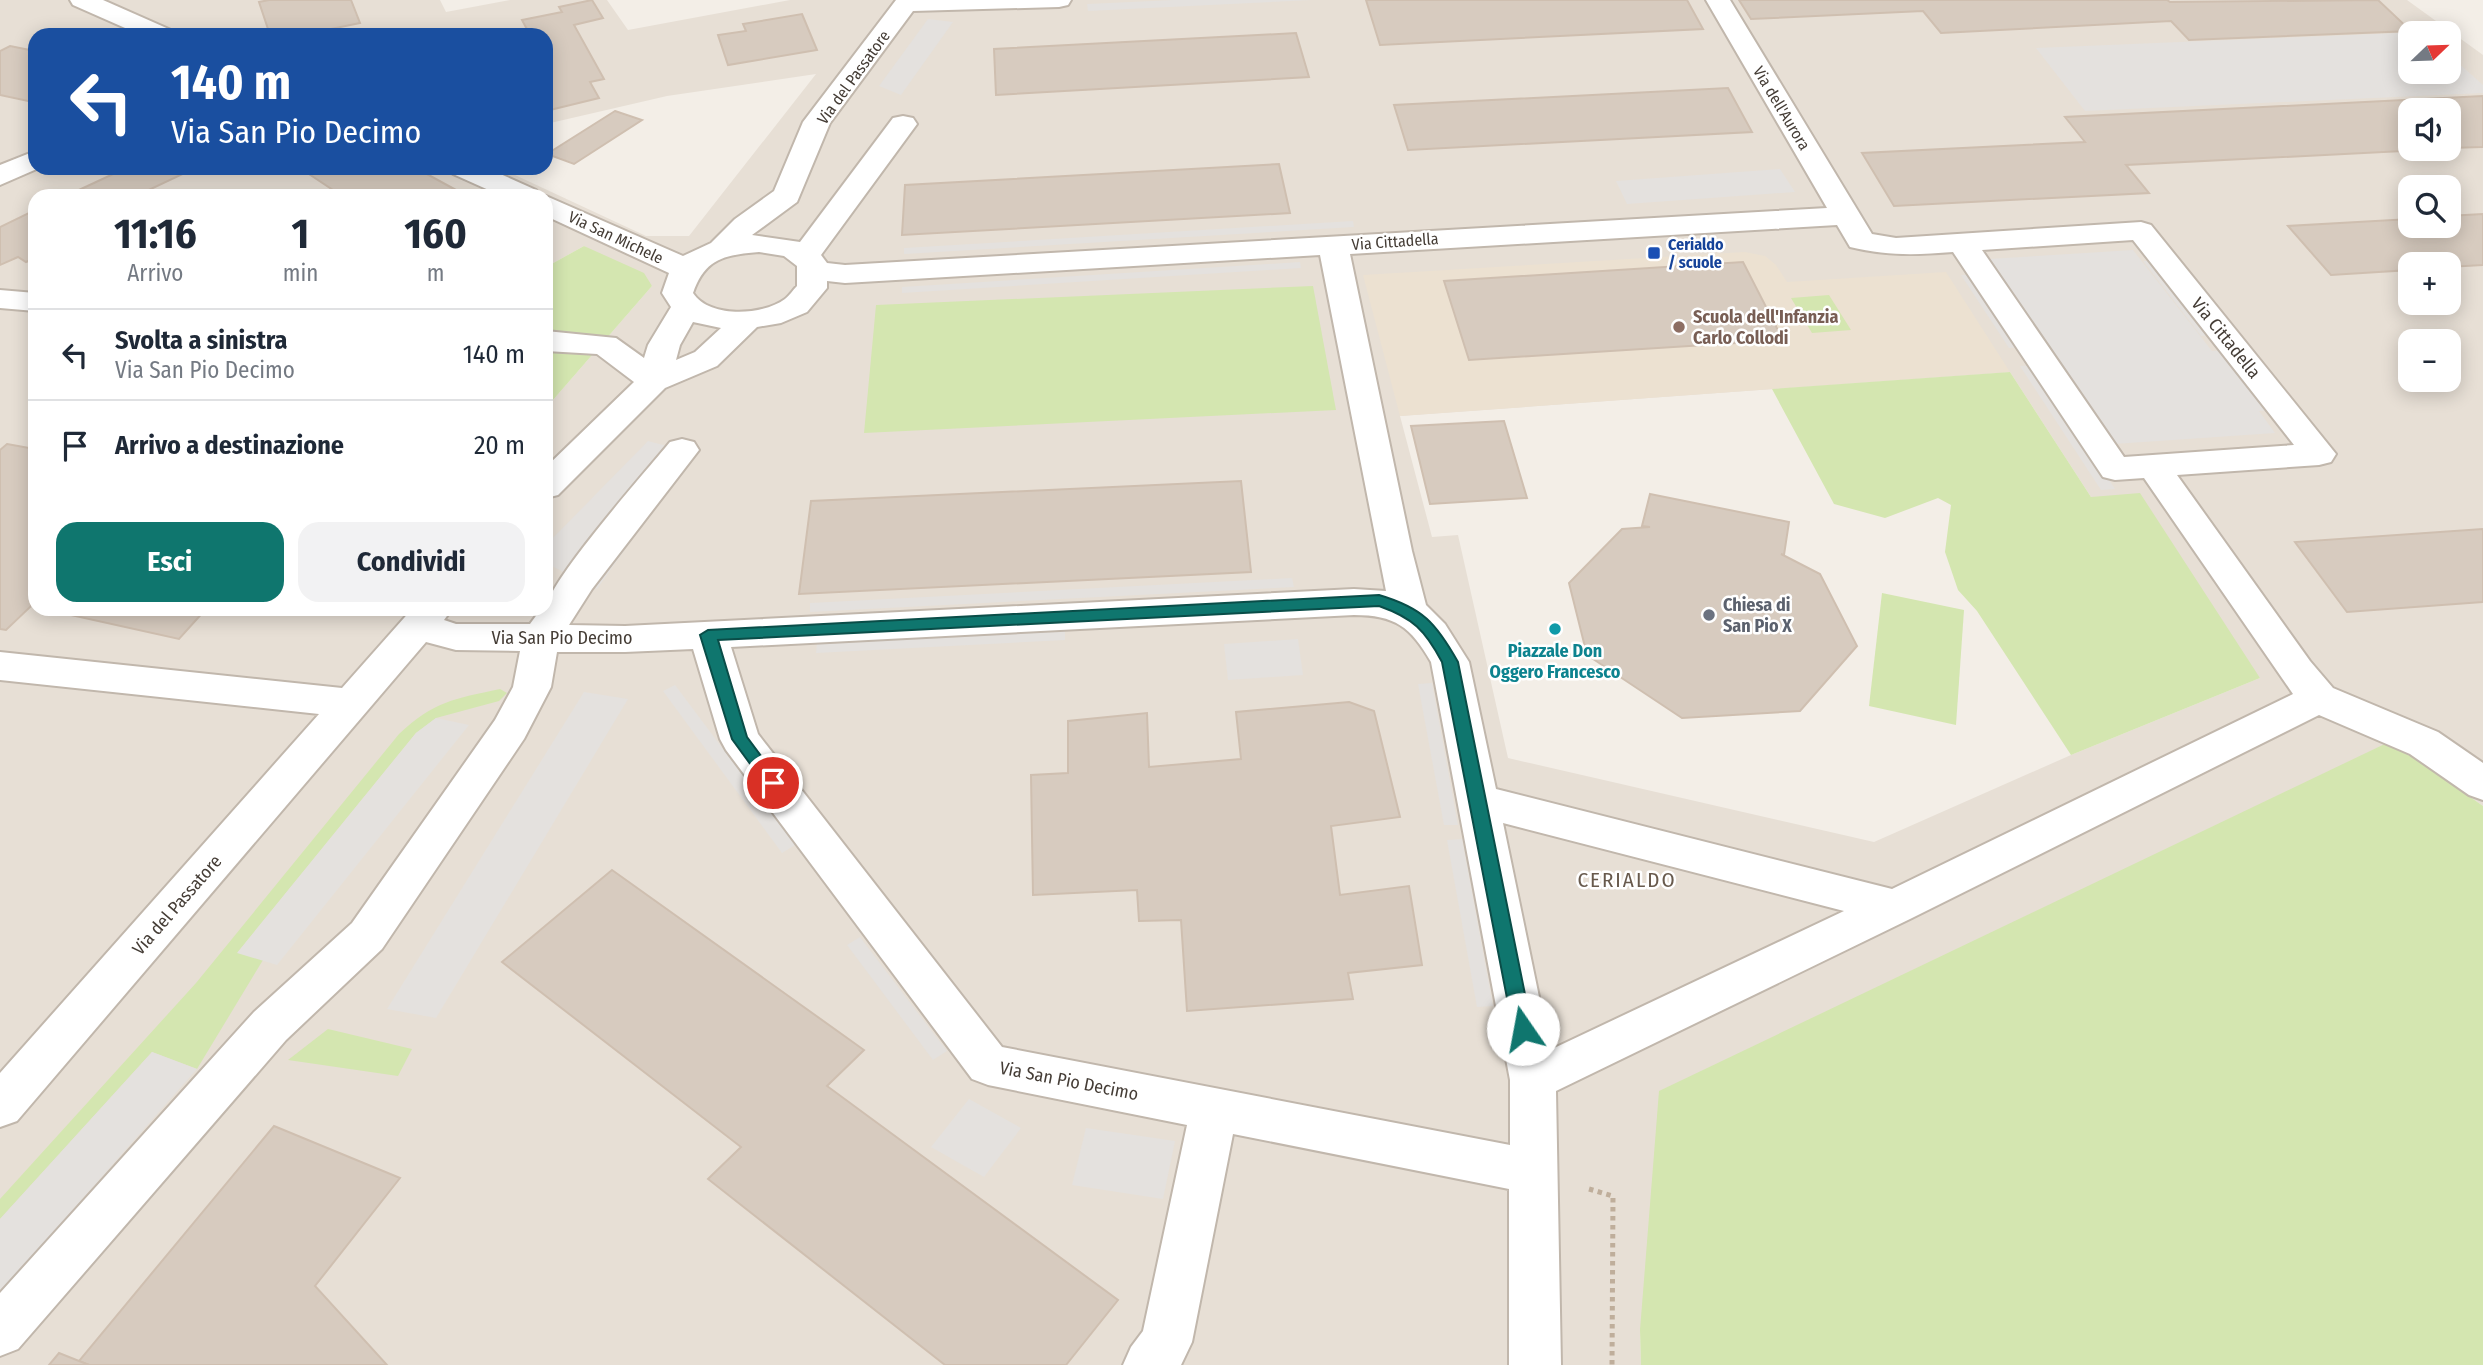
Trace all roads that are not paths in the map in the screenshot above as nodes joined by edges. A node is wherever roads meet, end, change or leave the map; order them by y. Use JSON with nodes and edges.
{"nodes":[{"id":1,"x":82,"y":0,"type":"edge"},
{"id":2,"x":1059,"y":0,"type":"edge"},
{"id":3,"x":1718,"y":0,"type":"edge"},
{"id":4,"x":908,"y":2,"type":"edge"},
{"id":5,"x":146,"y":28,"type":"edge"},
{"id":6,"x":902,"y":124,"type":"dead end"},
{"id":7,"x":28,"y":162,"type":"edge"},
{"id":8,"x":479,"y":175,"type":"edge"},
{"id":9,"x":0,"y":176,"type":"edge"},
{"id":10,"x":510,"y":189,"type":"edge"},
{"id":11,"x":787,"y":196,"type":"junction"},
{"id":12,"x":553,"y":208,"type":"edge"},
{"id":13,"x":1847,"y":216,"type":"junction"},
{"id":14,"x":1962,"y":243,"type":"junction"},
{"id":15,"x":1332,"y":245,"type":"junction"},
{"id":16,"x":722,"y":249,"type":"junction"},
{"id":17,"x":804,"y":258,"type":"junction"},
{"id":18,"x":685,"y":271,"type":"junction"},
{"id":19,"x":0,"y":299,"type":"edge"},
{"id":20,"x":28,"y":301,"type":"edge"},
{"id":21,"x":686,"y":308,"type":"junction"},
{"id":22,"x":746,"y":321,"type":"junction"},
{"id":23,"x":553,"y":341,"type":"edge"},
{"id":24,"x":654,"y":381,"type":"junction"},
{"id":25,"x":682,"y":450,"type":"dead end"},
{"id":26,"x":2153,"y":466,"type":"junction"},
{"id":27,"x":553,"y":480,"type":"edge"},
{"id":28,"x":1409,"y":611,"type":"junction"},
{"id":29,"x":426,"y":617,"type":"edge"},
{"id":30,"x":708,"y":635,"type":"junction"},
{"id":31,"x":541,"y":638,"type":"junction"},
{"id":32,"x":0,"y":666,"type":"edge"},
{"id":33,"x":2319,"y":698,"type":"junction"},
{"id":34,"x":352,"y":702,"type":"junction"},
{"id":35,"x":2483,"y":784,"type":"edge"},
{"id":36,"x":1476,"y":800,"type":"junction"},
{"id":37,"x":1895,"y":907,"type":"junction"},
{"id":38,"x":1533,"y":1080,"type":"junction"},
{"id":39,"x":0,"y":1106,"type":"edge"},
{"id":40,"x":1214,"y":1110,"type":"junction"},
{"id":41,"x":1534,"y":1172,"type":"junction"},
{"id":42,"x":0,"y":1331,"type":"edge"},
{"id":43,"x":1149,"y":1365,"type":"edge"},
{"id":44,"x":1535,"y":1365,"type":"edge"}],
"edges":[{"from":1,"to":5,"type":"street"},
{"from":2,"to":4,"type":"street"},
{"from":3,"to":13,"type":"street","name":"Via dell'Aurora"},
{"from":4,"to":11,"type":"street","name":"Via del Passatore"},
{"from":6,"to":17,"type":"street"},
{"from":7,"to":9,"type":"street"},
{"from":8,"to":10,"type":"street"},
{"from":11,"to":16,"type":"street"},
{"from":11,"to":17,"type":"street"},
{"from":12,"to":18,"type":"street","name":"Via San Michele"},
{"from":13,"to":14,"type":"street","name":"Via Cittadella"},
{"from":13,"to":15,"type":"street","name":"Via Cittadella"},
{"from":14,"to":26,"type":"street","name":"Via Cittadella"},
{"from":14,"to":26,"type":"street","name":"Via Cittadella"},
{"from":15,"to":17,"type":"street","name":"Via Cittadella"},
{"from":15,"to":28,"type":"street"},
{"from":16,"to":17,"type":"street"},
{"from":16,"to":18,"type":"street"},
{"from":17,"to":22,"type":"street"},
{"from":18,"to":21,"type":"street"},
{"from":19,"to":20,"type":"street"},
{"from":21,"to":22,"type":"street"},
{"from":21,"to":24,"type":"street"},
{"from":22,"to":24,"type":"street"},
{"from":23,"to":24,"type":"street"},
{"from":24,"to":27,"type":"street"},
{"from":25,"to":31,"type":"street"},
{"from":26,"to":33,"type":"street"},
{"from":28,"to":30,"type":"street","name":"Via San Pio Decimo"},
{"from":28,"to":36,"type":"street","name":"Via San Pio Decimo"},
{"from":29,"to":31,"type":"street","name":"Via San Pio Decimo"},
{"from":29,"to":34,"type":"street","name":"Via del Passatore"},
{"from":30,"to":31,"type":"street","name":"Via San Pio Decimo"},
{"from":30,"to":40,"type":"street","name":"Via San Pio Decimo"},
{"from":31,"to":42,"type":"street"},
{"from":32,"to":34,"type":"street"},
{"from":33,"to":35,"type":"street"},
{"from":33,"to":37,"type":"street"},
{"from":34,"to":39,"type":"street","name":"Via del Passatore"},
{"from":36,"to":37,"type":"street"},
{"from":36,"to":38,"type":"street","name":"Via San Pio Decimo"},
{"from":37,"to":38,"type":"street"},
{"from":38,"to":41,"type":"street","name":"Via San Pio Decimo"},
{"from":40,"to":41,"type":"street","name":"Via San Pio Decimo"},
{"from":40,"to":43,"type":"street"},
{"from":41,"to":44,"type":"street","name":"Via San Pio Decimo"}]}
